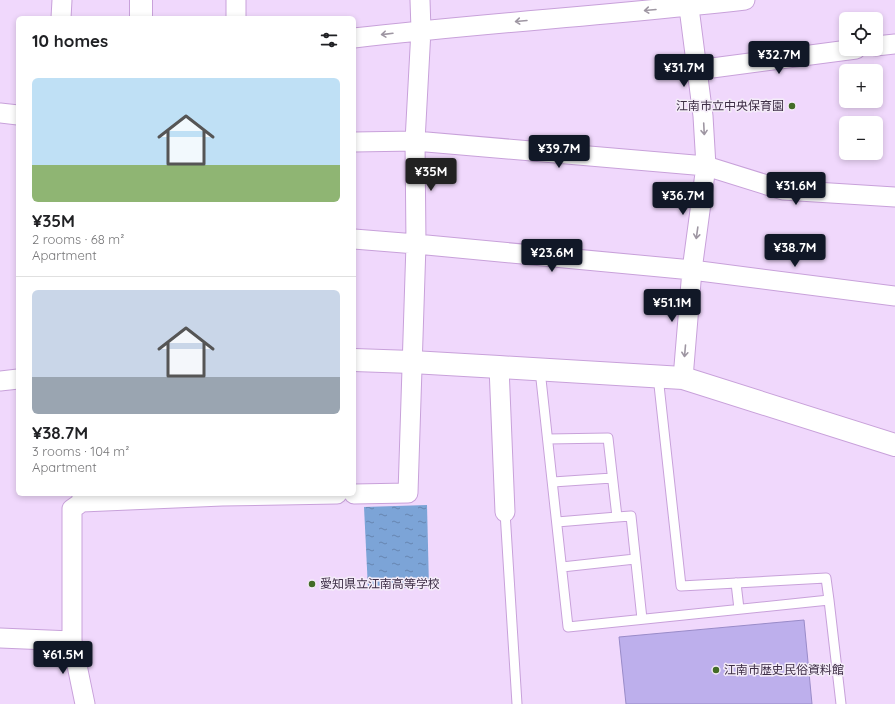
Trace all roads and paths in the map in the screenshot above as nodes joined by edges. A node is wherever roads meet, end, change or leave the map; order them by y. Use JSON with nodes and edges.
{"nodes":[{"id":1,"x":62,"y":0,"type":"edge"},
{"id":2,"x":142,"y":0,"type":"edge"},
{"id":3,"x":236,"y":0,"type":"edge"},
{"id":4,"x":420,"y":0,"type":"edge"},
{"id":5,"x":745,"y":0,"type":"edge"},
{"id":6,"x":689,"y":3,"type":"edge"},
{"id":7,"x":61,"y":16,"type":"edge"},
{"id":8,"x":141,"y":16,"type":"edge"},
{"id":9,"x":236,"y":16,"type":"edge"},
{"id":10,"x":420,"y":30,"type":"junction"},
{"id":11,"x":356,"y":38,"type":"edge"},
{"id":12,"x":895,"y":44,"type":"edge"},
{"id":13,"x":883,"y":45,"type":"edge"},
{"id":14,"x":839,"y":51,"type":"edge"},
{"id":15,"x":697,"y":70,"type":"junction"},
{"id":16,"x":0,"y":113,"type":"edge"},
{"id":17,"x":16,"y":115,"type":"edge"},
{"id":18,"x":415,"y":141,"type":"junction"},
{"id":19,"x":356,"y":142,"type":"edge"},
{"id":20,"x":706,"y":166,"type":"junction"},
{"id":21,"x":895,"y":197,"type":"edge"},
{"id":22,"x":356,"y":239,"type":"edge"},
{"id":23,"x":416,"y":244,"type":"junction"},
{"id":24,"x":692,"y":270,"type":"junction"},
{"id":25,"x":895,"y":296,"type":"edge"},
{"id":26,"x":356,"y":360,"type":"edge"},
{"id":27,"x":412,"y":362,"type":"junction"},
{"id":28,"x":499,"y":367,"type":"junction"},
{"id":29,"x":540,"y":370,"type":"junction"},
{"id":30,"x":658,"y":376,"type":"junction"},
{"id":31,"x":683,"y":378,"type":"junction"},
{"id":32,"x":16,"y":379,"type":"edge"},
{"id":33,"x":0,"y":380,"type":"edge"},
{"id":34,"x":548,"y":439,"type":"junction"},
{"id":35,"x":895,"y":445,"type":"edge"},
{"id":36,"x":612,"y":478,"type":"junction"},
{"id":37,"x":552,"y":482,"type":"junction"},
{"id":38,"x":356,"y":494,"type":"edge"},
{"id":39,"x":175,"y":496,"type":"edge"},
{"id":40,"x":82,"y":498,"type":"edge"},
{"id":41,"x":505,"y":512,"type":"joint"},
{"id":42,"x":617,"y":518,"type":"junction"},
{"id":43,"x":557,"y":522,"type":"junction"},
{"id":44,"x":635,"y":559,"type":"junction"},
{"id":45,"x":562,"y":567,"type":"junction"},
{"id":46,"x":736,"y":583,"type":"junction"},
{"id":47,"x":829,"y":600,"type":"junction"},
{"id":48,"x":739,"y":609,"type":"junction"},
{"id":49,"x":642,"y":620,"type":"junction"},
{"id":50,"x":0,"y":638,"type":"edge"},
{"id":51,"x":72,"y":641,"type":"junction"},
{"id":52,"x":85,"y":704,"type":"edge"},
{"id":53,"x":517,"y":704,"type":"edge"},
{"id":54,"x":841,"y":704,"type":"edge"}],
"edges":[{"from":1,"to":7,"type":"street"},
{"from":2,"to":8,"type":"street"},
{"from":3,"to":9,"type":"street"},
{"from":4,"to":10,"type":"street"},
{"from":5,"to":6,"type":"street"},
{"from":6,"to":10,"type":"street","one_way":true},
{"from":6,"to":15,"type":"street"},
{"from":10,"to":11,"type":"street","one_way":true},
{"from":10,"to":18,"type":"street"},
{"from":12,"to":13,"type":"street"},
{"from":14,"to":15,"type":"street"},
{"from":15,"to":20,"type":"street","one_way":true},
{"from":16,"to":17,"type":"street"},
{"from":18,"to":19,"type":"street"},
{"from":18,"to":20,"type":"street"},
{"from":18,"to":23,"type":"street"},
{"from":20,"to":21,"type":"street"},
{"from":20,"to":24,"type":"street","one_way":true},
{"from":22,"to":23,"type":"street"},
{"from":23,"to":24,"type":"street"},
{"from":23,"to":27,"type":"street"},
{"from":24,"to":25,"type":"street"},
{"from":24,"to":31,"type":"street","one_way":true},
{"from":26,"to":27,"type":"street"},
{"from":27,"to":28,"type":"street"},
{"from":27,"to":38,"type":"street"},
{"from":28,"to":29,"type":"street"},
{"from":28,"to":41,"type":"street"},
{"from":29,"to":30,"type":"street"},
{"from":29,"to":34,"type":"lane"},
{"from":30,"to":31,"type":"street"},
{"from":30,"to":46,"type":"lane"},
{"from":31,"to":35,"type":"street"},
{"from":32,"to":33,"type":"street"},
{"from":34,"to":36,"type":"lane"},
{"from":34,"to":37,"type":"lane"},
{"from":36,"to":37,"type":"lane"},
{"from":36,"to":42,"type":"lane"},
{"from":37,"to":43,"type":"lane"},
{"from":39,"to":40,"type":"street"},
{"from":40,"to":51,"type":"street"},
{"from":41,"to":53,"type":"lane"},
{"from":42,"to":43,"type":"lane"},
{"from":42,"to":44,"type":"lane"},
{"from":43,"to":45,"type":"lane"},
{"from":44,"to":45,"type":"lane"},
{"from":44,"to":49,"type":"lane"},
{"from":45,"to":49,"type":"lane"},
{"from":46,"to":47,"type":"lane"},
{"from":46,"to":48,"type":"lane"},
{"from":47,"to":48,"type":"lane"},
{"from":47,"to":54,"type":"lane"},
{"from":48,"to":49,"type":"lane"},
{"from":50,"to":51,"type":"street"},
{"from":51,"to":52,"type":"street"}]}
